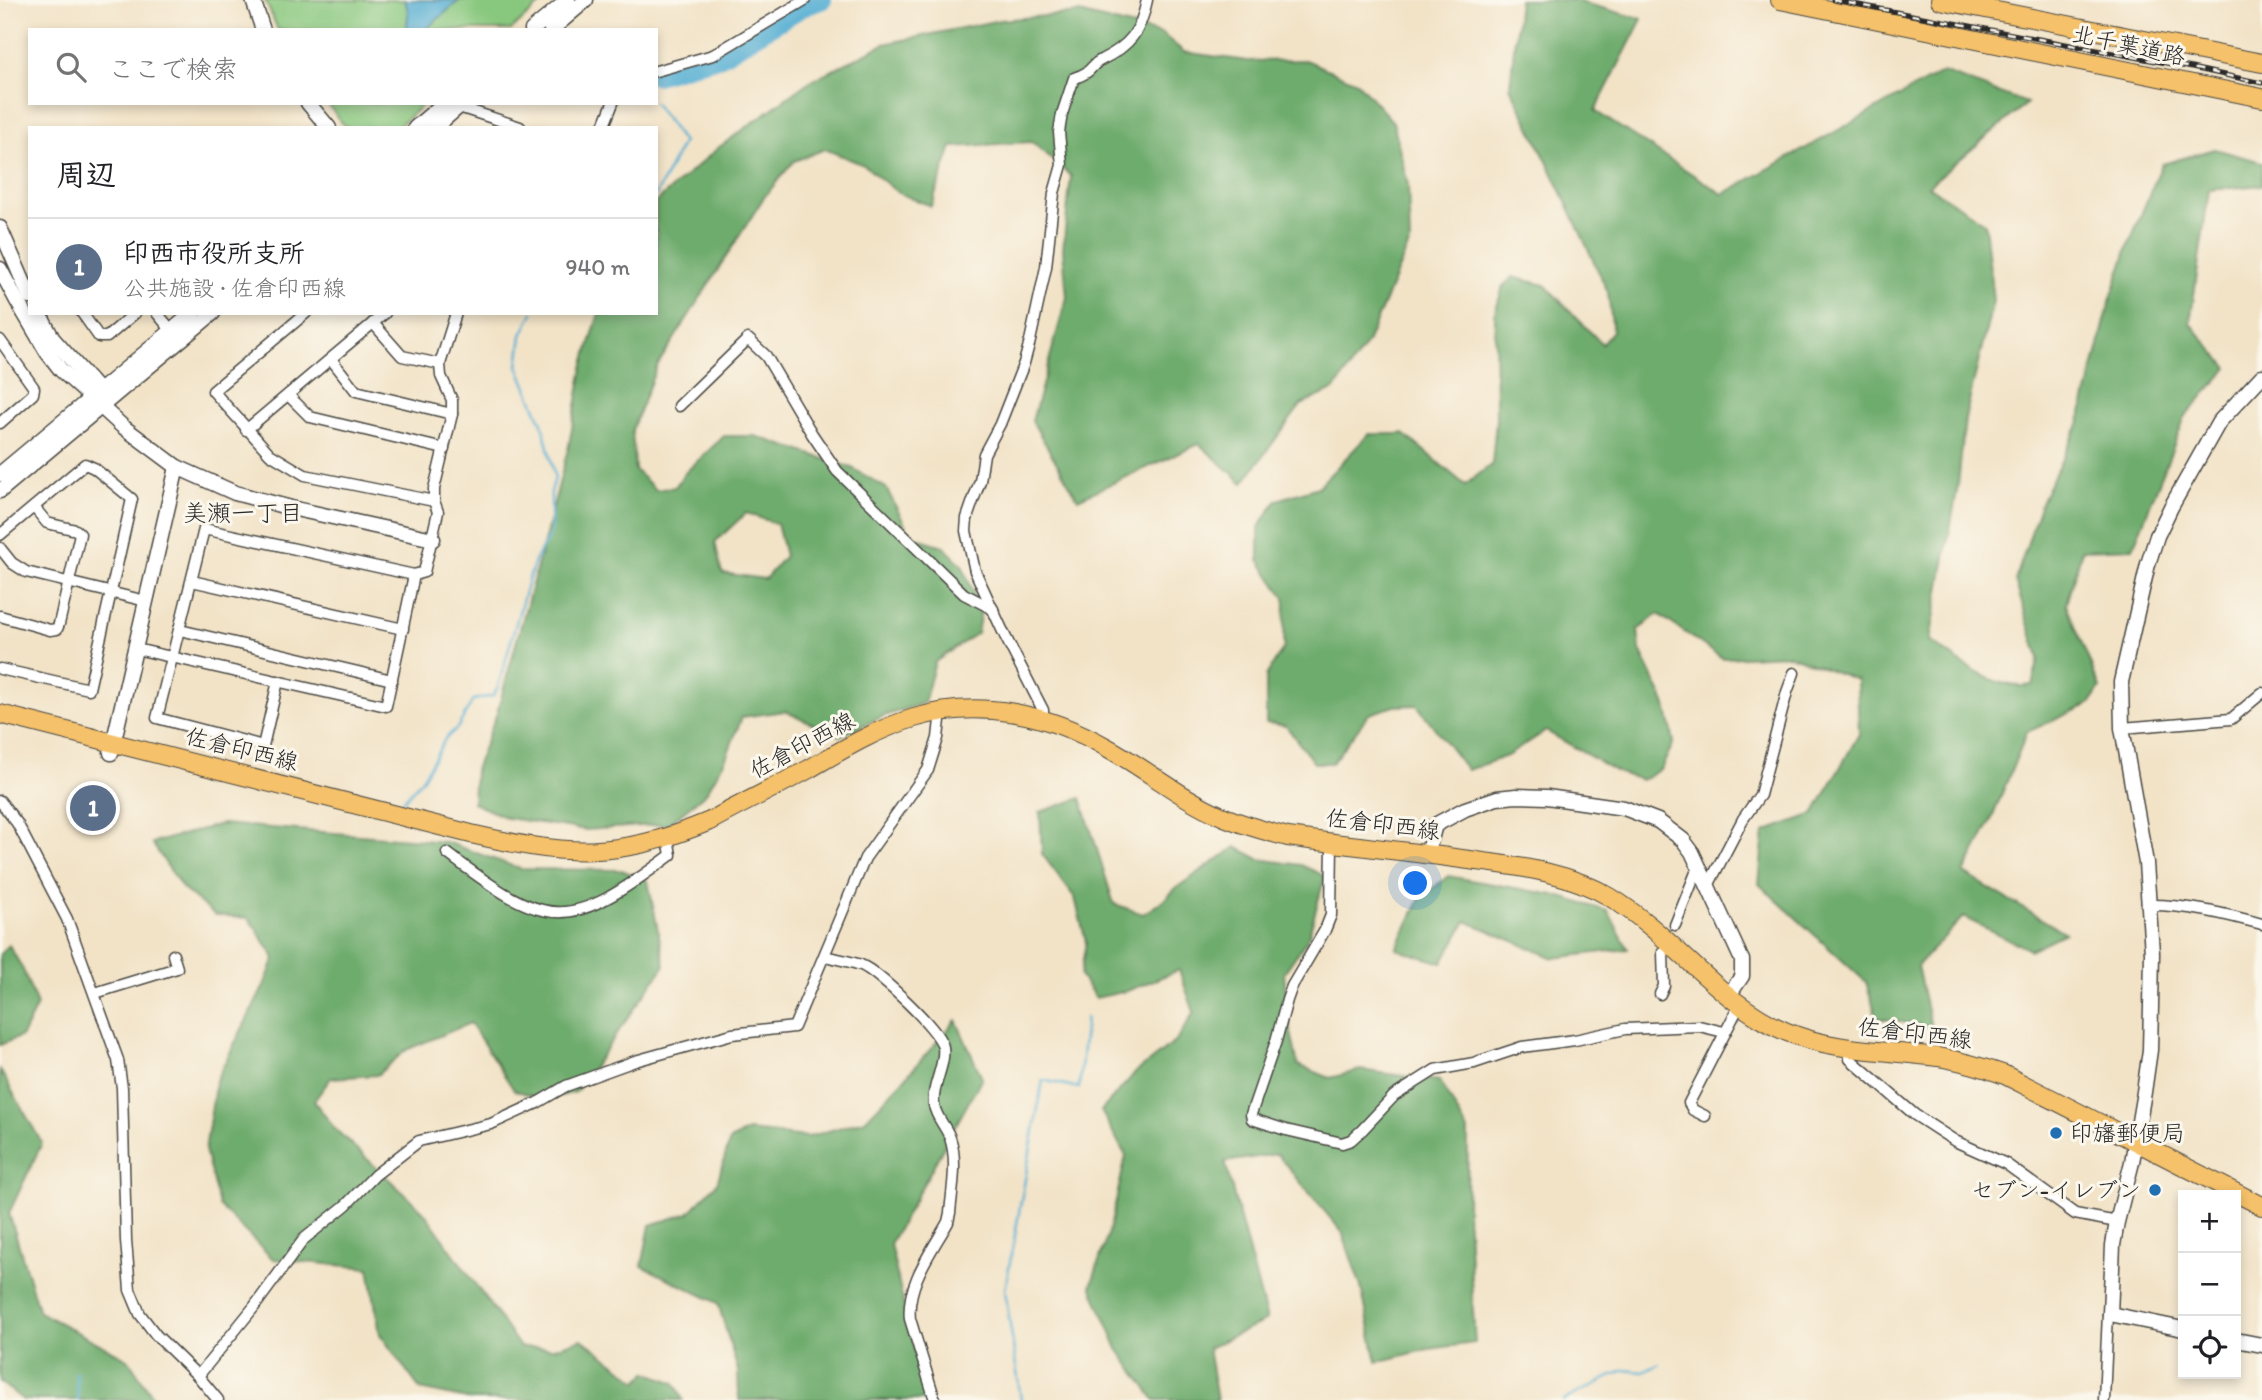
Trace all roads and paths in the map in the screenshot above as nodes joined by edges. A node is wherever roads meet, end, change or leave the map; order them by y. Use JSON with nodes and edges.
{"nodes":[{"id":1,"x":253,"y":0,"type":"edge"},
{"id":2,"x":568,"y":0,"type":"edge"},
{"id":3,"x":586,"y":0,"type":"edge"},
{"id":4,"x":804,"y":0,"type":"edge"},
{"id":5,"x":1147,"y":0,"type":"edge"},
{"id":6,"x":1780,"y":0,"type":"edge"},
{"id":7,"x":1940,"y":0,"type":"edge"},
{"id":8,"x":262,"y":28,"type":"edge"},
{"id":9,"x":534,"y":28,"type":"edge"},
{"id":10,"x":553,"y":28,"type":"edge"},
{"id":11,"x":2262,"y":63,"type":"edge"},
{"id":12,"x":658,"y":70,"type":"edge"},
{"id":13,"x":2262,"y":98,"type":"edge"},
{"id":14,"x":311,"y":105,"type":"edge"},
{"id":15,"x":455,"y":105,"type":"edge"},
{"id":16,"x":612,"y":105,"type":"edge"},
{"id":17,"x":327,"y":126,"type":"edge"},
{"id":18,"x":418,"y":126,"type":"edge"},
{"id":19,"x":436,"y":126,"type":"edge"},
{"id":20,"x":513,"y":126,"type":"edge"},
{"id":21,"x":604,"y":126,"type":"edge"},
{"id":22,"x":0,"y":228,"type":"edge"},
{"id":23,"x":0,"y":269,"type":"edge"},
{"id":24,"x":28,"y":292,"type":"edge"},
{"id":25,"x":40,"y":315,"type":"edge"},
{"id":26,"x":86,"y":315,"type":"edge"},
{"id":27,"x":133,"y":315,"type":"edge"},
{"id":28,"x":159,"y":315,"type":"edge"},
{"id":29,"x":191,"y":315,"type":"edge"},
{"id":30,"x":210,"y":315,"type":"edge"},
{"id":31,"x":304,"y":315,"type":"edge"},
{"id":32,"x":383,"y":315,"type":"edge"},
{"id":33,"x":452,"y":315,"type":"edge"},
{"id":34,"x":373,"y":323,"type":"junction"},
{"id":35,"x":172,"y":331,"type":"junction"},
{"id":36,"x":0,"y":340,"type":"edge"},
{"id":37,"x":11,"y":356,"type":"junction"},
{"id":38,"x":331,"y":359,"type":"junction"},
{"id":39,"x":0,"y":363,"type":"edge"},
{"id":40,"x":440,"y":364,"type":"junction"},
{"id":41,"x":2262,"y":376,"type":"edge"},
{"id":42,"x":288,"y":395,"type":"junction"},
{"id":43,"x":100,"y":399,"type":"junction"},
{"id":44,"x":679,"y":407,"type":"dead end"},
{"id":45,"x":452,"y":414,"type":"junction"},
{"id":46,"x":0,"y":423,"type":"edge"},
{"id":47,"x":246,"y":430,"type":"junction"},
{"id":48,"x":444,"y":449,"type":"junction"},
{"id":49,"x":177,"y":467,"type":"junction"},
{"id":50,"x":0,"y":474,"type":"edge"},
{"id":51,"x":0,"y":491,"type":"edge"},
{"id":52,"x":253,"y":496,"type":"junction"},
{"id":53,"x":435,"y":501,"type":"junction"},
{"id":54,"x":34,"y":507,"type":"junction"},
{"id":55,"x":0,"y":535,"type":"edge"},
{"id":56,"x":433,"y":539,"type":"junction"},
{"id":57,"x":0,"y":548,"type":"edge"},
{"id":58,"x":414,"y":575,"type":"junction"},
{"id":59,"x":192,"y":580,"type":"junction"},
{"id":60,"x":70,"y":583,"type":"junction"},
{"id":61,"x":111,"y":592,"type":"junction"},
{"id":62,"x":146,"y":601,"type":"junction"},
{"id":63,"x":993,"y":609,"type":"junction"},
{"id":64,"x":0,"y":616,"type":"edge"},
{"id":65,"x":402,"y":629,"type":"junction"},
{"id":66,"x":180,"y":630,"type":"junction"},
{"id":67,"x":136,"y":649,"type":"junction"},
{"id":68,"x":172,"y":657,"type":"junction"},
{"id":69,"x":0,"y":669,"type":"edge"},
{"id":70,"x":1794,"y":673,"type":"dead end"},
{"id":71,"x":392,"y":680,"type":"junction"},
{"id":72,"x":278,"y":681,"type":"junction"},
{"id":73,"x":2262,"y":693,"type":"edge"},
{"id":74,"x":941,"y":711,"type":"junction"},
{"id":75,"x":0,"y":714,"type":"edge"},
{"id":76,"x":1043,"y":718,"type":"junction"},
{"id":77,"x":0,"y":726,"type":"edge"},
{"id":78,"x":2122,"y":729,"type":"junction"},
{"id":79,"x":112,"y":748,"type":"junction"},
{"id":80,"x":0,"y":801,"type":"edge"},
{"id":81,"x":668,"y":838,"type":"junction"},
{"id":82,"x":1332,"y":843,"type":"junction"},
{"id":83,"x":447,"y":853,"type":"dead end"},
{"id":84,"x":1427,"y":854,"type":"junction"},
{"id":85,"x":1699,"y":865,"type":"junction"},
{"id":86,"x":1709,"y":884,"type":"junction"},
{"id":87,"x":2150,"y":905,"type":"junction"},
{"id":88,"x":2262,"y":923,"type":"edge"},
{"id":89,"x":1675,"y":925,"type":"dead end"},
{"id":90,"x":1663,"y":951,"type":"dead end"},
{"id":91,"x":173,"y":955,"type":"dead end"},
{"id":92,"x":825,"y":956,"type":"junction"},
{"id":93,"x":95,"y":993,"type":"junction"},
{"id":94,"x":1660,"y":994,"type":"dead end"},
{"id":95,"x":1735,"y":1000,"type":"junction"},
{"id":96,"x":1724,"y":1032,"type":"junction"},
{"id":97,"x":1850,"y":1049,"type":"junction"},
{"id":98,"x":1705,"y":1116,"type":"dead end"},
{"id":99,"x":2134,"y":1140,"type":"junction"},
{"id":100,"x":2262,"y":1206,"type":"edge"},
{"id":101,"x":2116,"y":1223,"type":"junction"},
{"id":102,"x":2110,"y":1314,"type":"junction"},
{"id":103,"x":2178,"y":1328,"type":"edge"},
{"id":104,"x":2241,"y":1341,"type":"edge"},
{"id":105,"x":2262,"y":1345,"type":"edge"},
{"id":106,"x":198,"y":1376,"type":"junction"},
{"id":107,"x":218,"y":1400,"type":"edge"},
{"id":108,"x":934,"y":1400,"type":"edge"},
{"id":109,"x":2105,"y":1400,"type":"edge"}],
"edges":[{"from":1,"to":8,"type":"street"},
{"from":2,"to":9,"type":"street"},
{"from":3,"to":10,"type":"street"},
{"from":4,"to":12,"type":"street"},
{"from":5,"to":63,"type":"street"},
{"from":6,"to":13,"type":"main road","name":"北千葉道路"},
{"from":7,"to":11,"type":"main road","name":"北千葉道路"},
{"from":14,"to":17,"type":"street"},
{"from":15,"to":18,"type":"street"},
{"from":15,"to":19,"type":"street"},
{"from":15,"to":20,"type":"street"},
{"from":16,"to":21,"type":"street"},
{"from":22,"to":24,"type":"street"},
{"from":23,"to":43,"type":"street"},
{"from":25,"to":43,"type":"street"},
{"from":26,"to":27,"type":"street"},
{"from":28,"to":35,"type":"street"},
{"from":29,"to":35,"type":"street"},
{"from":30,"to":43,"type":"street"},
{"from":31,"to":47,"type":"street"},
{"from":32,"to":34,"type":"street"},
{"from":33,"to":40,"type":"street"},
{"from":34,"to":38,"type":"street"},
{"from":34,"to":40,"type":"street"},
{"from":35,"to":43,"type":"street"},
{"from":36,"to":37,"type":"street"},
{"from":37,"to":39,"type":"street"},
{"from":37,"to":46,"type":"street"},
{"from":38,"to":42,"type":"street"},
{"from":38,"to":45,"type":"street"},
{"from":40,"to":45,"type":"street"},
{"from":41,"to":78,"type":"street"},
{"from":42,"to":47,"type":"street"},
{"from":42,"to":48,"type":"street"},
{"from":43,"to":49,"type":"street"},
{"from":43,"to":50,"type":"street"},
{"from":43,"to":51,"type":"street"},
{"from":43,"to":52,"type":"street"},
{"from":44,"to":63,"type":"street"},
{"from":45,"to":48,"type":"street"},
{"from":47,"to":53,"type":"street"},
{"from":48,"to":53,"type":"street"},
{"from":49,"to":52,"type":"street"},
{"from":49,"to":62,"type":"street"},
{"from":52,"to":56,"type":"street"},
{"from":53,"to":56,"type":"street"},
{"from":54,"to":55,"type":"street"},
{"from":54,"to":60,"type":"street"},
{"from":54,"to":61,"type":"street"},
{"from":56,"to":58,"type":"street"},
{"from":57,"to":60,"type":"street"},
{"from":58,"to":59,"type":"street"},
{"from":58,"to":65,"type":"street"},
{"from":59,"to":65,"type":"street"},
{"from":59,"to":66,"type":"street"},
{"from":60,"to":61,"type":"street"},
{"from":60,"to":64,"type":"street"},
{"from":61,"to":62,"type":"street"},
{"from":61,"to":69,"type":"street"},
{"from":62,"to":67,"type":"street"},
{"from":63,"to":76,"type":"street"},
{"from":65,"to":71,"type":"street"},
{"from":66,"to":68,"type":"street"},
{"from":66,"to":71,"type":"street"},
{"from":67,"to":68,"type":"street"},
{"from":67,"to":79,"type":"street"},
{"from":68,"to":72,"type":"street"},
{"from":68,"to":72,"type":"street"},
{"from":70,"to":86,"type":"street"},
{"from":71,"to":72,"type":"street"},
{"from":73,"to":78,"type":"street"},
{"from":74,"to":76,"type":"main road","name":"佐倉印西線"},
{"from":74,"to":81,"type":"main road","name":"佐倉印西線"},
{"from":74,"to":92,"type":"street"},
{"from":75,"to":79,"type":"main road","name":"佐倉印西線"},
{"from":76,"to":82,"type":"main road","name":"佐倉印西線"},
{"from":77,"to":79,"type":"main road","name":"佐倉印西線"},
{"from":78,"to":87,"type":"street"},
{"from":79,"to":81,"type":"main road","name":"佐倉印西線"},
{"from":80,"to":93,"type":"street"},
{"from":81,"to":83,"type":"street"},
{"from":82,"to":84,"type":"main road","name":"佐倉印西線"},
{"from":82,"to":96,"type":"street"},
{"from":84,"to":85,"type":"street"},
{"from":84,"to":95,"type":"main road","name":"佐倉印西線"},
{"from":85,"to":86,"type":"street"},
{"from":85,"to":89,"type":"street"},
{"from":86,"to":95,"type":"street"},
{"from":87,"to":88,"type":"street"},
{"from":87,"to":99,"type":"street"},
{"from":90,"to":94,"type":"street"},
{"from":91,"to":93,"type":"street"},
{"from":92,"to":106,"type":"street"},
{"from":92,"to":108,"type":"street"},
{"from":93,"to":106,"type":"street"},
{"from":95,"to":96,"type":"street"},
{"from":95,"to":97,"type":"main road","name":"佐倉印西線"},
{"from":96,"to":98,"type":"street"},
{"from":97,"to":99,"type":"main road","name":"佐倉印西線"},
{"from":97,"to":101,"type":"street"},
{"from":99,"to":100,"type":"main road","name":"佐倉印西線"},
{"from":99,"to":101,"type":"street"},
{"from":101,"to":102,"type":"street"},
{"from":102,"to":103,"type":"street"},
{"from":102,"to":109,"type":"street"},
{"from":104,"to":105,"type":"street"},
{"from":106,"to":107,"type":"street"}]}
